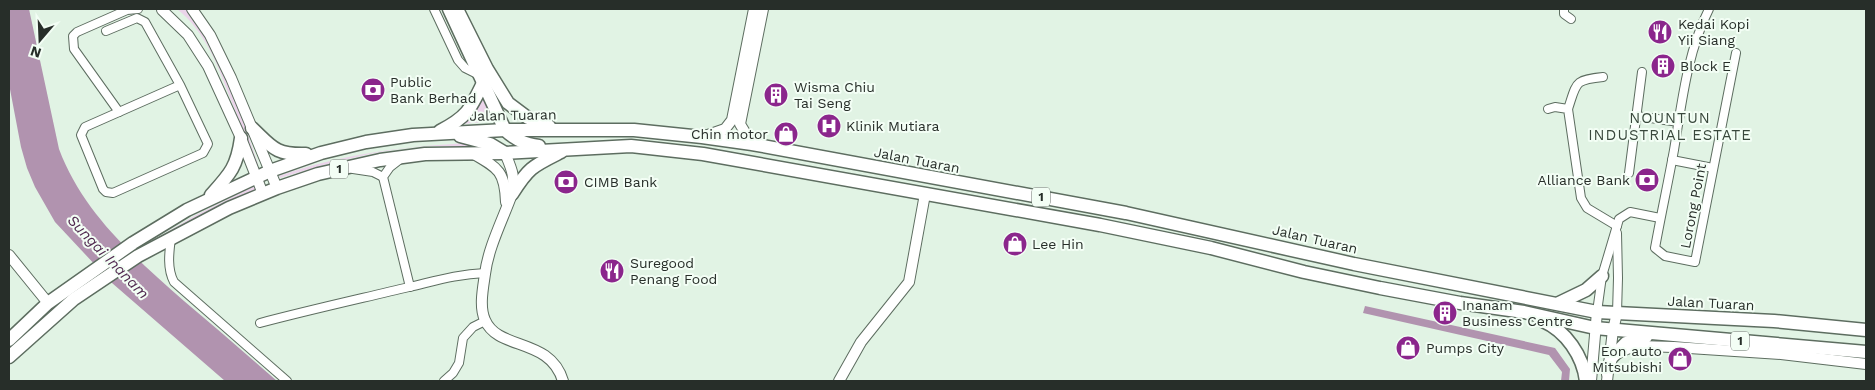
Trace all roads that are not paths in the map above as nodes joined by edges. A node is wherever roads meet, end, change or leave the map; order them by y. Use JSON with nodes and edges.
{"nodes":[{"id":1,"x":128,"y":9,"type":"edge"},
{"id":2,"x":138,"y":9,"type":"edge"},
{"id":3,"x":163,"y":9,"type":"edge"},
{"id":4,"x":192,"y":9,"type":"edge"},
{"id":5,"x":434,"y":9,"type":"edge"},
{"id":6,"x":456,"y":9,"type":"edge"},
{"id":7,"x":747,"y":9,"type":"edge"},
{"id":8,"x":754,"y":9,"type":"edge"},
{"id":9,"x":763,"y":9,"type":"edge"},
{"id":10,"x":1564,"y":9,"type":"edge"},
{"id":11,"x":1709,"y":9,"type":"edge"},
{"id":12,"x":1571,"y":19,"type":"dead end"},
{"id":13,"x":106,"y":31,"type":"dead end"},
{"id":14,"x":749,"y":37,"type":"junction"},
{"id":15,"x":1736,"y":53,"type":"dead end"},
{"id":16,"x":1642,"y":72,"type":"dead end"},
{"id":17,"x":1603,"y":77,"type":"dead end"},
{"id":18,"x":481,"y":79,"type":"junction"},
{"id":19,"x":180,"y":85,"type":"junction"},
{"id":20,"x":1548,"y":109,"type":"dead end"},
{"id":21,"x":1568,"y":109,"type":"junction"},
{"id":22,"x":119,"y":112,"type":"junction"},
{"id":23,"x":1636,"y":116,"type":"junction"},
{"id":24,"x":1679,"y":122,"type":"junction"},
{"id":25,"x":252,"y":128,"type":"junction"},
{"id":26,"x":555,"y":129,"type":"junction"},
{"id":27,"x":505,"y":130,"type":"junction"},
{"id":28,"x":438,"y":133,"type":"junction"},
{"id":29,"x":702,"y":137,"type":"junction"},
{"id":30,"x":241,"y":138,"type":"junction"},
{"id":31,"x":752,"y":144,"type":"junction"},
{"id":32,"x":568,"y":148,"type":"junction"},
{"id":33,"x":471,"y":153,"type":"junction"},
{"id":34,"x":505,"y":153,"type":"junction"},
{"id":35,"x":321,"y":154,"type":"junction"},
{"id":36,"x":404,"y":156,"type":"junction"},
{"id":37,"x":1672,"y":160,"type":"junction"},
{"id":38,"x":342,"y":168,"type":"junction"},
{"id":39,"x":1713,"y":168,"type":"junction"},
{"id":40,"x":270,"y":171,"type":"junction"},
{"id":41,"x":1628,"y":173,"type":"dead end"},
{"id":42,"x":256,"y":177,"type":"junction"},
{"id":43,"x":383,"y":177,"type":"junction"},
{"id":44,"x":277,"y":188,"type":"junction"},
{"id":45,"x":263,"y":194,"type":"junction"},
{"id":46,"x":512,"y":194,"type":"junction"},
{"id":47,"x":925,"y":194,"type":"junction"},
{"id":48,"x":207,"y":199,"type":"junction"},
{"id":49,"x":506,"y":211,"type":"junction"},
{"id":50,"x":1660,"y":218,"type":"junction"},
{"id":51,"x":1617,"y":226,"type":"junction"},
{"id":52,"x":171,"y":238,"type":"junction"},
{"id":53,"x":9,"y":256,"type":"edge"},
{"id":54,"x":485,"y":273,"type":"junction"},
{"id":55,"x":1602,"y":276,"type":"junction"},
{"id":56,"x":95,"y":278,"type":"junction"},
{"id":57,"x":410,"y":287,"type":"junction"},
{"id":58,"x":48,"y":303,"type":"junction"},
{"id":59,"x":1558,"y":303,"type":"junction"},
{"id":60,"x":1524,"y":312,"type":"junction"},
{"id":61,"x":1597,"y":312,"type":"junction"},
{"id":62,"x":1617,"y":313,"type":"junction"},
{"id":63,"x":485,"y":320,"type":"junction"},
{"id":64,"x":260,"y":323,"type":"dead end"},
{"id":65,"x":1595,"y":328,"type":"junction"},
{"id":66,"x":1865,"y":329,"type":"edge"},
{"id":67,"x":1613,"y":330,"type":"junction"},
{"id":68,"x":1658,"y":334,"type":"junction"},
{"id":69,"x":9,"y":340,"type":"edge"},
{"id":70,"x":1866,"y":352,"type":"edge"},
{"id":71,"x":1612,"y":356,"type":"junction"},
{"id":72,"x":9,"y":357,"type":"edge"},
{"id":73,"x":1866,"y":364,"type":"edge"},
{"id":74,"x":1607,"y":378,"type":"edge"},
{"id":75,"x":287,"y":381,"type":"edge"},
{"id":76,"x":444,"y":381,"type":"edge"},
{"id":77,"x":563,"y":381,"type":"edge"},
{"id":78,"x":839,"y":381,"type":"edge"},
{"id":79,"x":1586,"y":381,"type":"edge"},
{"id":80,"x":1591,"y":381,"type":"edge"}],
"edges":[{"from":1,"to":2,"type":"street"},
{"from":1,"to":22,"type":"street"},
{"from":3,"to":30,"type":"street"},
{"from":4,"to":25,"type":"street"},
{"from":5,"to":18,"type":"street"},
{"from":6,"to":18,"type":"main road"},
{"from":6,"to":26,"type":"main road"},
{"from":7,"to":14,"type":"street"},
{"from":8,"to":14,"type":"street"},
{"from":9,"to":31,"type":"street"},
{"from":10,"to":12,"type":"street"},
{"from":11,"to":24,"type":"street"},
{"from":13,"to":19,"type":"street"},
{"from":14,"to":29,"type":"street"},
{"from":15,"to":39,"type":"street","name":"Lorong Point"},
{"from":16,"to":23,"type":"street"},
{"from":17,"to":21,"type":"street"},
{"from":18,"to":27,"type":"main road"},
{"from":18,"to":28,"type":"main road"},
{"from":19,"to":22,"type":"street"},
{"from":19,"to":22,"type":"street"},
{"from":20,"to":21,"type":"street"},
{"from":21,"to":51,"type":"street"},
{"from":23,"to":24,"type":"street"},
{"from":23,"to":41,"type":"street"},
{"from":24,"to":37,"type":"street"},
{"from":25,"to":35,"type":"main road"},
{"from":25,"to":40,"type":"street"},
{"from":26,"to":27,"type":"main road","name":"Jalan Tuaran","number":"1"},
{"from":26,"to":29,"type":"main road","name":"Jalan Tuaran","number":"1"},
{"from":27,"to":28,"type":"main road","name":"Jalan Tuaran","number":"1"},
{"from":27,"to":32,"type":"main road"},
{"from":28,"to":34,"type":"main road"},
{"from":28,"to":35,"type":"main road","name":"Jalan Tuaran","number":"1"},
{"from":29,"to":31,"type":"main road","name":"Jalan Tuaran","number":"1"},
{"from":30,"to":42,"type":"street"},
{"from":30,"to":48,"type":"main road"},
{"from":31,"to":59,"type":"main road","name":"Jalan Tuaran","number":"1"},
{"from":32,"to":34,"type":"main road","name":"Jalan Tuaran","number":"1"},
{"from":32,"to":46,"type":"main road"},
{"from":32,"to":47,"type":"main road","name":"Jalan Tuaran","number":"1"},
{"from":33,"to":34,"type":"main road","name":"Jalan Tuaran","number":"1"},
{"from":33,"to":36,"type":"main road","name":"Jalan Tuaran","number":"1"},
{"from":33,"to":49,"type":"street"},
{"from":34,"to":46,"type":"street"},
{"from":35,"to":40,"type":"main road","name":"Jalan Tuaran","number":"1"},
{"from":36,"to":38,"type":"main road","name":"Jalan Tuaran","number":"1"},
{"from":36,"to":43,"type":"street"},
{"from":37,"to":39,"type":"street"},
{"from":37,"to":50,"type":"street"},
{"from":38,"to":43,"type":"street"},
{"from":38,"to":44,"type":"main road","name":"Jalan Tuaran","number":"1"},
{"from":39,"to":50,"type":"street","name":"Lorong Point"},
{"from":40,"to":42,"type":"main road","name":"Jalan Tuaran","number":"1"},
{"from":40,"to":44,"type":"street"},
{"from":42,"to":45,"type":"street"},
{"from":42,"to":48,"type":"main road","name":"Jalan Tuaran","number":"1"},
{"from":43,"to":57,"type":"street"},
{"from":44,"to":45,"type":"main road","name":"Jalan Tuaran","number":"1"},
{"from":45,"to":52,"type":"main road","name":"Jalan Tuaran","number":"1"},
{"from":46,"to":49,"type":"street"},
{"from":47,"to":60,"type":"main road","name":"Jalan Tuaran","number":"1"},
{"from":47,"to":78,"type":"street"},
{"from":48,"to":56,"type":"main road","name":"Jalan Tuaran","number":"1"},
{"from":49,"to":54,"type":"street"},
{"from":50,"to":51,"type":"street"},
{"from":51,"to":55,"type":"street"},
{"from":51,"to":62,"type":"street"},
{"from":52,"to":56,"type":"main road","name":"Jalan Tuaran","number":"1"},
{"from":52,"to":75,"type":"street"},
{"from":53,"to":58,"type":"street"},
{"from":54,"to":57,"type":"street"},
{"from":54,"to":63,"type":"street"},
{"from":55,"to":59,"type":"main road"},
{"from":55,"to":61,"type":"street"},
{"from":56,"to":58,"type":"main road","name":"Jalan Tuaran","number":"1"},
{"from":56,"to":72,"type":"main road","name":"Jalan Tuaran","number":"1"},
{"from":57,"to":64,"type":"street"},
{"from":58,"to":69,"type":"main road","name":"Jalan Tuaran","number":"1"},
{"from":59,"to":61,"type":"main road","name":"Jalan Tuaran","number":"1"},
{"from":60,"to":65,"type":"main road","name":"Jalan Tuaran","number":"1"},
{"from":60,"to":79,"type":"main road"},
{"from":61,"to":62,"type":"main road","name":"Jalan Tuaran","number":"1"},
{"from":61,"to":65,"type":"street"},
{"from":62,"to":66,"type":"main road","name":"Jalan Tuaran","number":"1"},
{"from":62,"to":67,"type":"street"},
{"from":63,"to":76,"type":"street"},
{"from":63,"to":77,"type":"street"},
{"from":65,"to":67,"type":"main road","name":"Jalan Tuaran","number":"1"},
{"from":65,"to":80,"type":"street"},
{"from":67,"to":68,"type":"main road","name":"Jalan Tuaran","number":"1"},
{"from":67,"to":74,"type":"street"},
{"from":68,"to":70,"type":"main road","name":"Jalan Tuaran","number":"1"},
{"from":68,"to":71,"type":"main road"},
{"from":71,"to":73,"type":"street"},
{"from":71,"to":74,"type":"street"}]}
